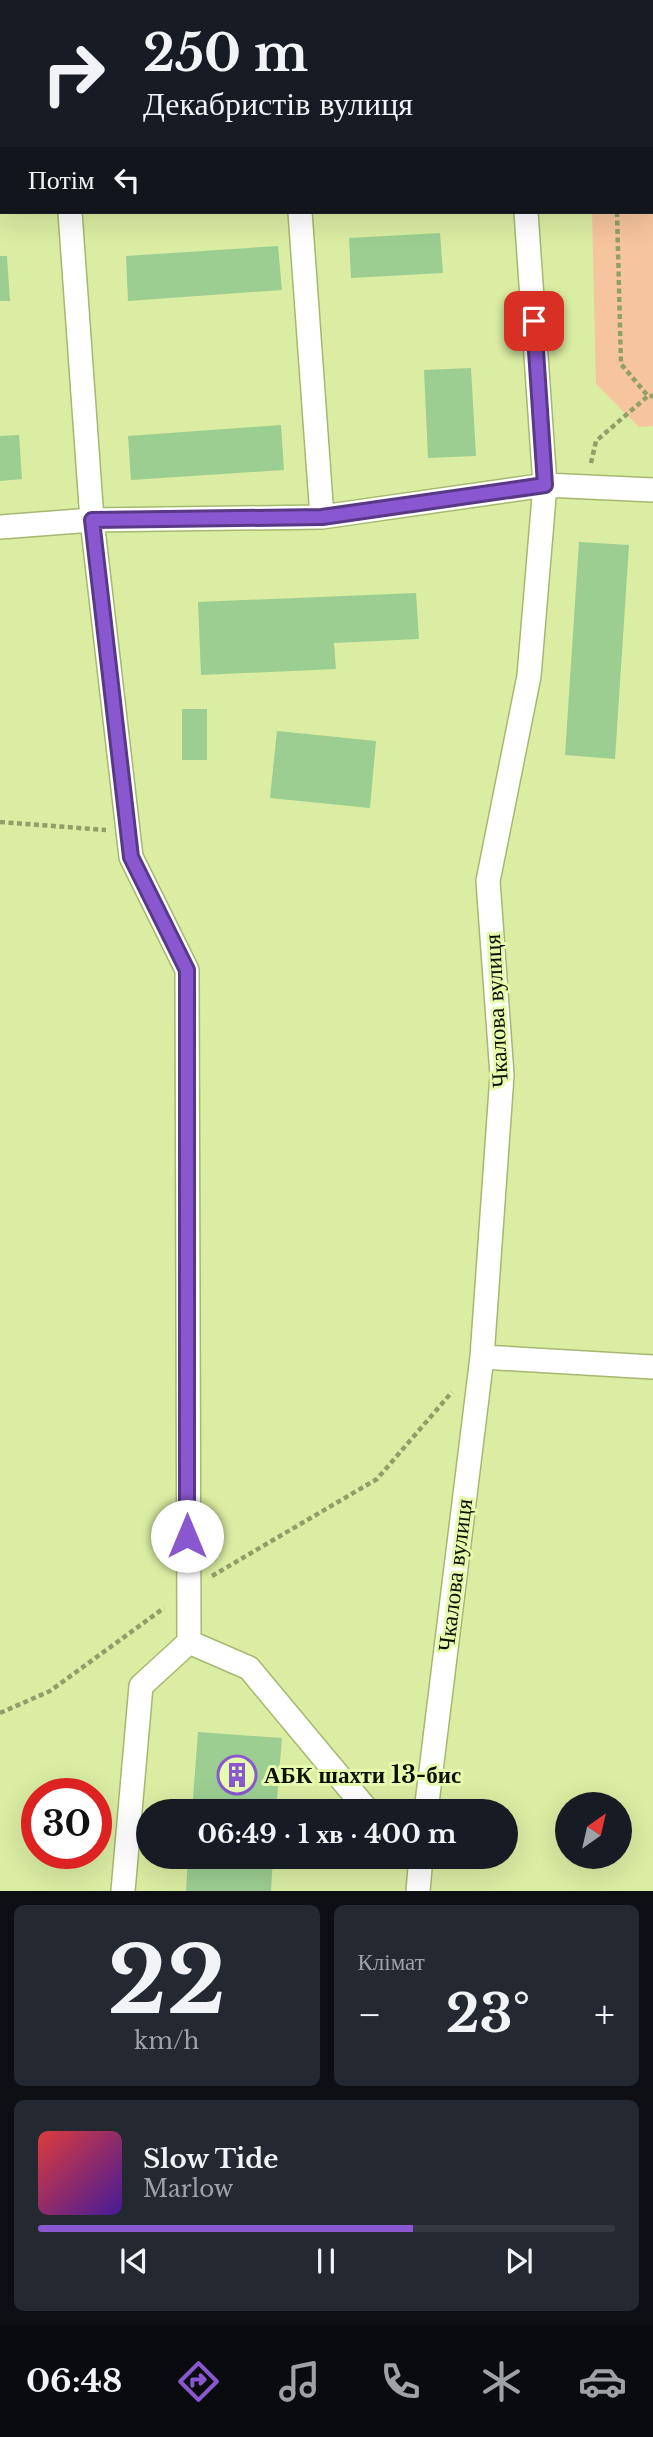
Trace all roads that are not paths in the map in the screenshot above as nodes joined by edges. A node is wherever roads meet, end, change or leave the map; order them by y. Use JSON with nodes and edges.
{"nodes":[{"id":1,"x":70,"y":214,"type":"edge"},
{"id":2,"x":300,"y":214,"type":"edge"},
{"id":3,"x":527,"y":214,"type":"edge"},
{"id":4,"x":545,"y":485,"type":"junction"},
{"id":5,"x":653,"y":491,"type":"edge"},
{"id":6,"x":322,"y":517,"type":"junction"},
{"id":7,"x":92,"y":520,"type":"junction"},
{"id":8,"x":0,"y":527,"type":"edge"},
{"id":9,"x":482,"y":1357,"type":"junction"},
{"id":10,"x":653,"y":1367,"type":"edge"},
{"id":11,"x":189,"y":1642,"type":"junction"},
{"id":12,"x":358,"y":1799,"type":"edge"},
{"id":13,"x":427,"y":1799,"type":"edge"},
{"id":14,"x":123,"y":1891,"type":"edge"}],
"edges":[{"from":1,"to":7,"type":"street"},
{"from":2,"to":6,"type":"street"},
{"from":3,"to":4,"type":"street","name":"Чкалова вулиця"},
{"from":4,"to":5,"type":"street"},
{"from":4,"to":6,"type":"street"},
{"from":4,"to":9,"type":"street","name":"Чкалова вулиця"},
{"from":6,"to":7,"type":"street"},
{"from":7,"to":8,"type":"street"},
{"from":7,"to":11,"type":"street"},
{"from":9,"to":10,"type":"street"},
{"from":9,"to":13,"type":"street","name":"Чкалова вулиця"},
{"from":11,"to":12,"type":"street"},
{"from":11,"to":14,"type":"street"}]}
